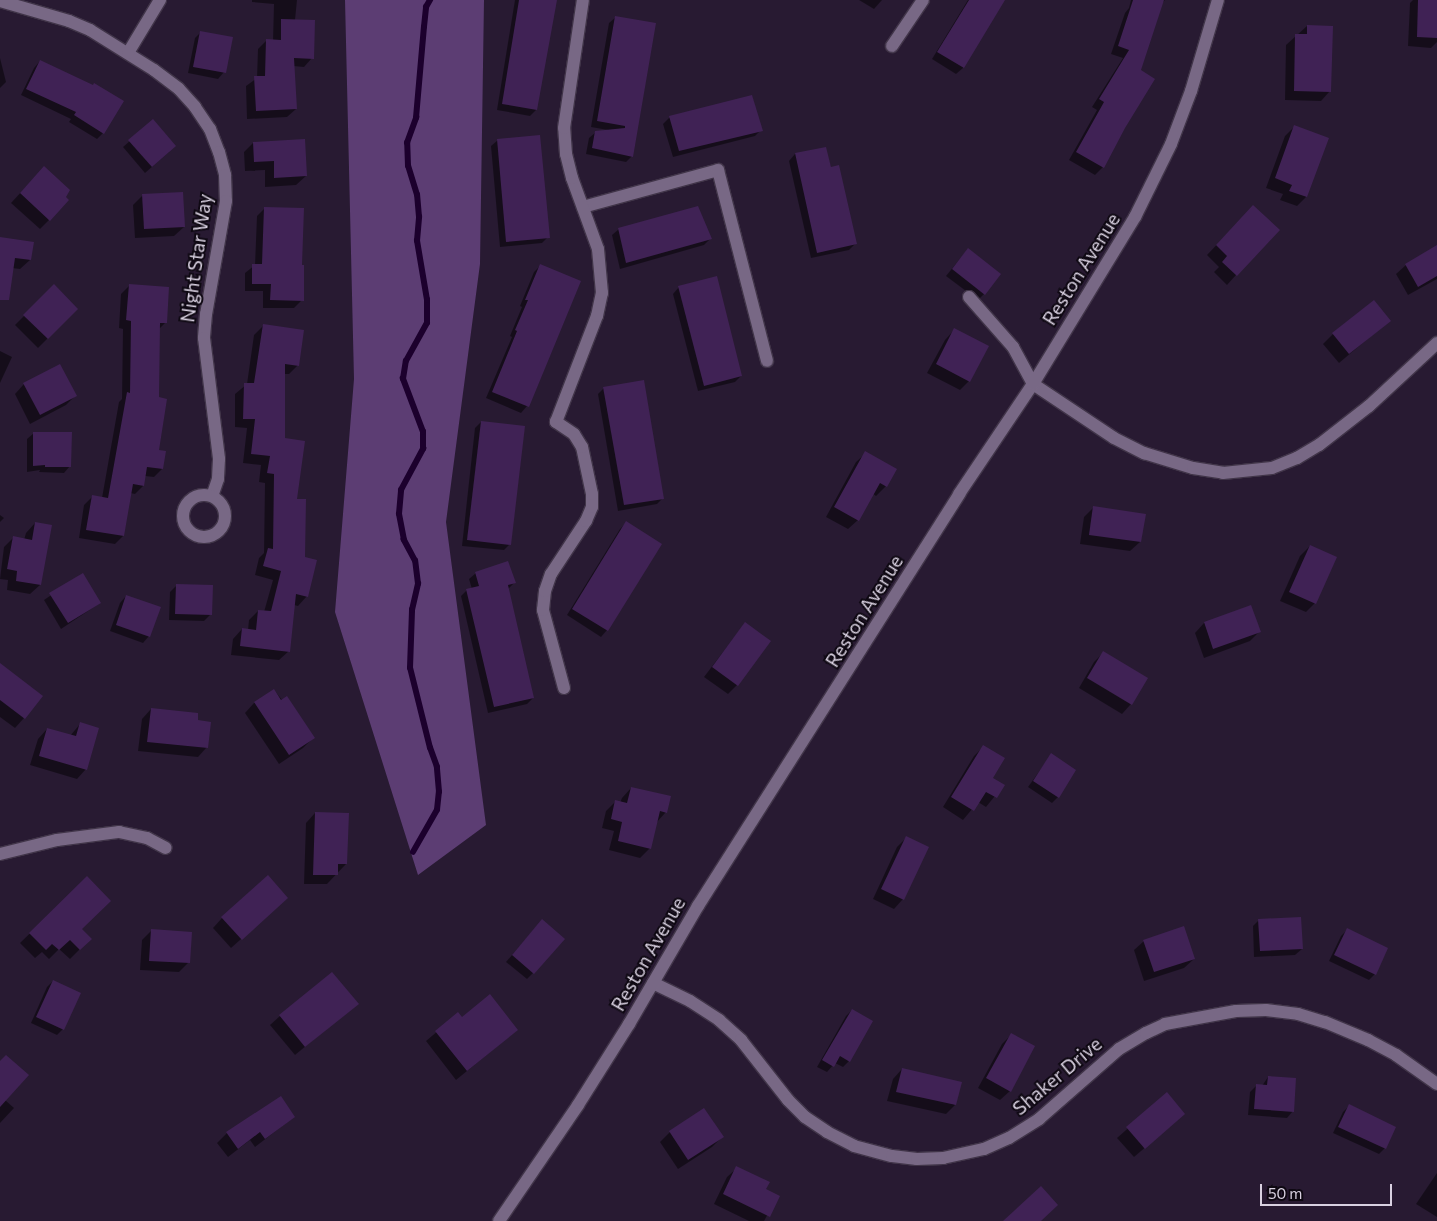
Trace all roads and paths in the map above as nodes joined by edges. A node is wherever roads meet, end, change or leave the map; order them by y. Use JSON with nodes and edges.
{"nodes":[{"id":1,"x":160,"y":0,"type":"edge"},
{"id":2,"x":583,"y":0,"type":"edge"},
{"id":3,"x":923,"y":0,"type":"edge"},
{"id":4,"x":1218,"y":0,"type":"edge"},
{"id":5,"x":0,"y":1,"type":"edge"},
{"id":6,"x":892,"y":46,"type":"dead end"},
{"id":7,"x":128,"y":54,"type":"junction"},
{"id":8,"x":583,"y":207,"type":"junction"},
{"id":9,"x":970,"y":297,"type":"dead end"},
{"id":10,"x":1437,"y":343,"type":"edge"},
{"id":11,"x":767,"y":361,"type":"dead end"},
{"id":12,"x":1033,"y":384,"type":"junction"},
{"id":13,"x":212,"y":496,"type":"dead end"},
{"id":14,"x":564,"y":688,"type":"dead end"},
{"id":15,"x":166,"y":848,"type":"dead end"},
{"id":16,"x":0,"y":854,"type":"edge"},
{"id":17,"x":653,"y":983,"type":"junction"},
{"id":18,"x":1437,"y":1084,"type":"edge"},
{"id":19,"x":499,"y":1221,"type":"edge"}],
"edges":[{"from":1,"to":7,"type":"street"},
{"from":2,"to":8,"type":"street"},
{"from":3,"to":6,"type":"street"},
{"from":4,"to":12,"type":"street","name":"Reston Avenue"},
{"from":5,"to":7,"type":"street","name":"Night Star Way"},
{"from":7,"to":13,"type":"street","name":"Night Star Way"},
{"from":8,"to":11,"type":"street"},
{"from":8,"to":14,"type":"street"},
{"from":9,"to":12,"type":"street"},
{"from":10,"to":12,"type":"street"},
{"from":12,"to":17,"type":"street","name":"Reston Avenue"},
{"from":15,"to":16,"type":"street"},
{"from":17,"to":18,"type":"street","name":"Shaker Drive"},
{"from":17,"to":19,"type":"street","name":"Reston Avenue"}]}
